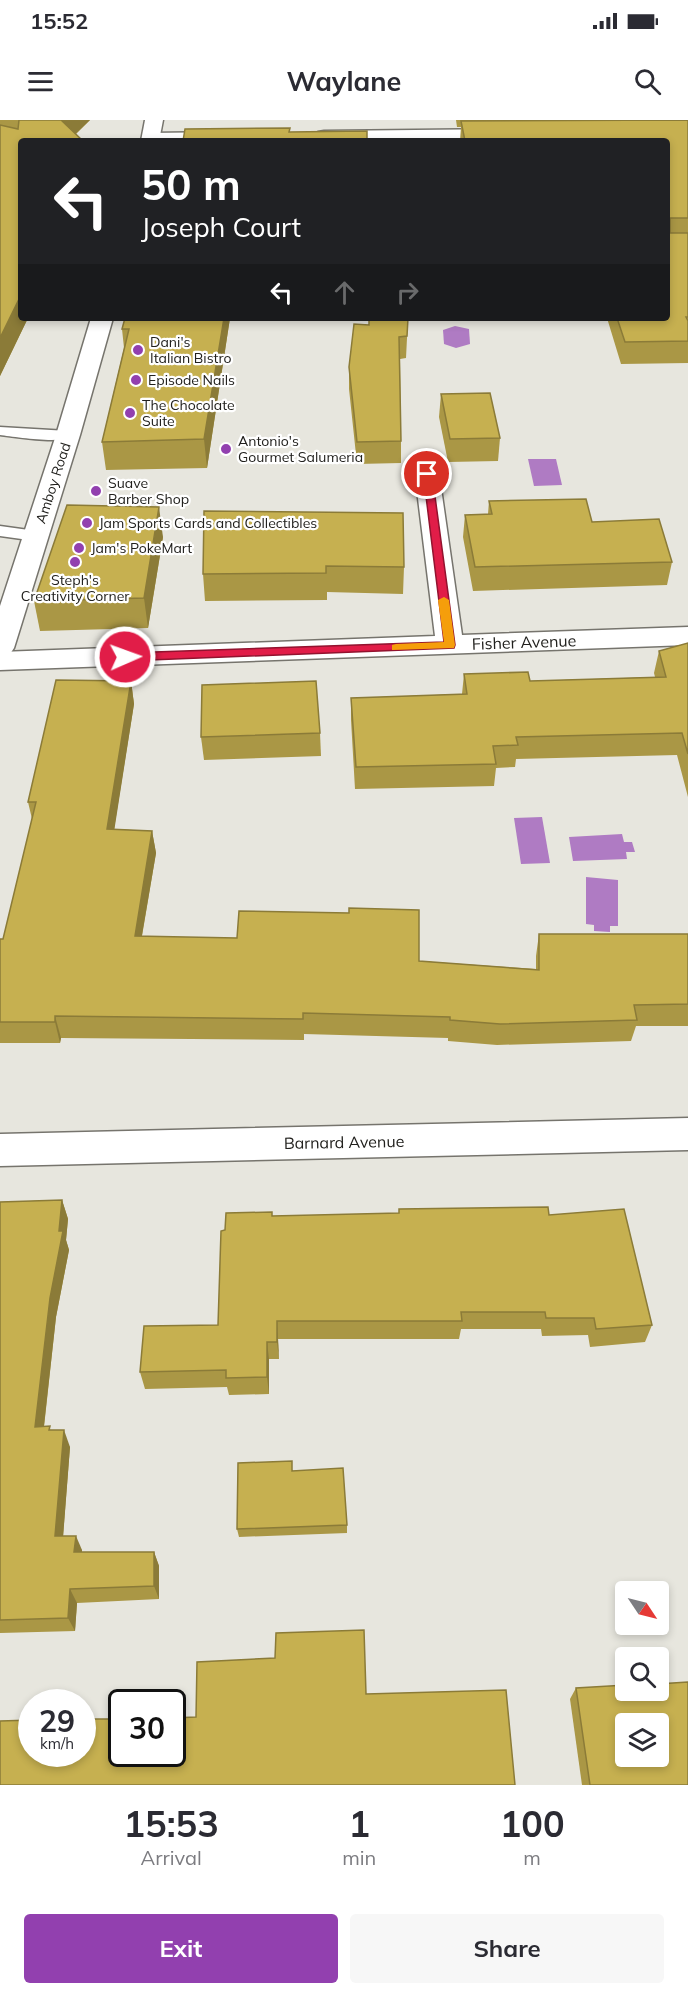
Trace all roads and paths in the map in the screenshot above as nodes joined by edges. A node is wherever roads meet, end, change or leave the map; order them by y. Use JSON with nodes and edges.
{"nodes":[{"id":1,"x":152,"y":133,"type":"edge"},
{"id":2,"x":524,"y":134,"type":"edge"},
{"id":3,"x":312,"y":136,"type":"edge"},
{"id":4,"x":242,"y":137,"type":"edge"},
{"id":5,"x":101,"y":321,"type":"edge"},
{"id":6,"x":0,"y":430,"type":"edge"},
{"id":7,"x":68,"y":435,"type":"junction"},
{"id":8,"x":427,"y":474,"type":"dead end"},
{"id":9,"x":0,"y":531,"type":"edge"},
{"id":10,"x":36,"y":536,"type":"junction"},
{"id":11,"x":688,"y":636,"type":"edge"},
{"id":12,"x":450,"y":645,"type":"junction"},
{"id":13,"x":0,"y":648,"type":"edge"},
{"id":14,"x":0,"y":661,"type":"edge"},
{"id":15,"x":688,"y":1134,"type":"edge"},
{"id":16,"x":0,"y":1150,"type":"edge"}],
"edges":[{"from":1,"to":4,"type":"street"},
{"from":2,"to":3,"type":"street"},
{"from":5,"to":7,"type":"street","name":"Amboy Road"},
{"from":6,"to":7,"type":"lane"},
{"from":7,"to":10,"type":"street","name":"Amboy Road"},
{"from":8,"to":12,"type":"street"},
{"from":9,"to":10,"type":"lane"},
{"from":10,"to":13,"type":"street","name":"Amboy Road"},
{"from":11,"to":12,"type":"street","name":"Fisher Avenue"},
{"from":12,"to":14,"type":"street","name":"Fisher Avenue"},
{"from":15,"to":16,"type":"street","name":"Barnard Avenue"}]}
